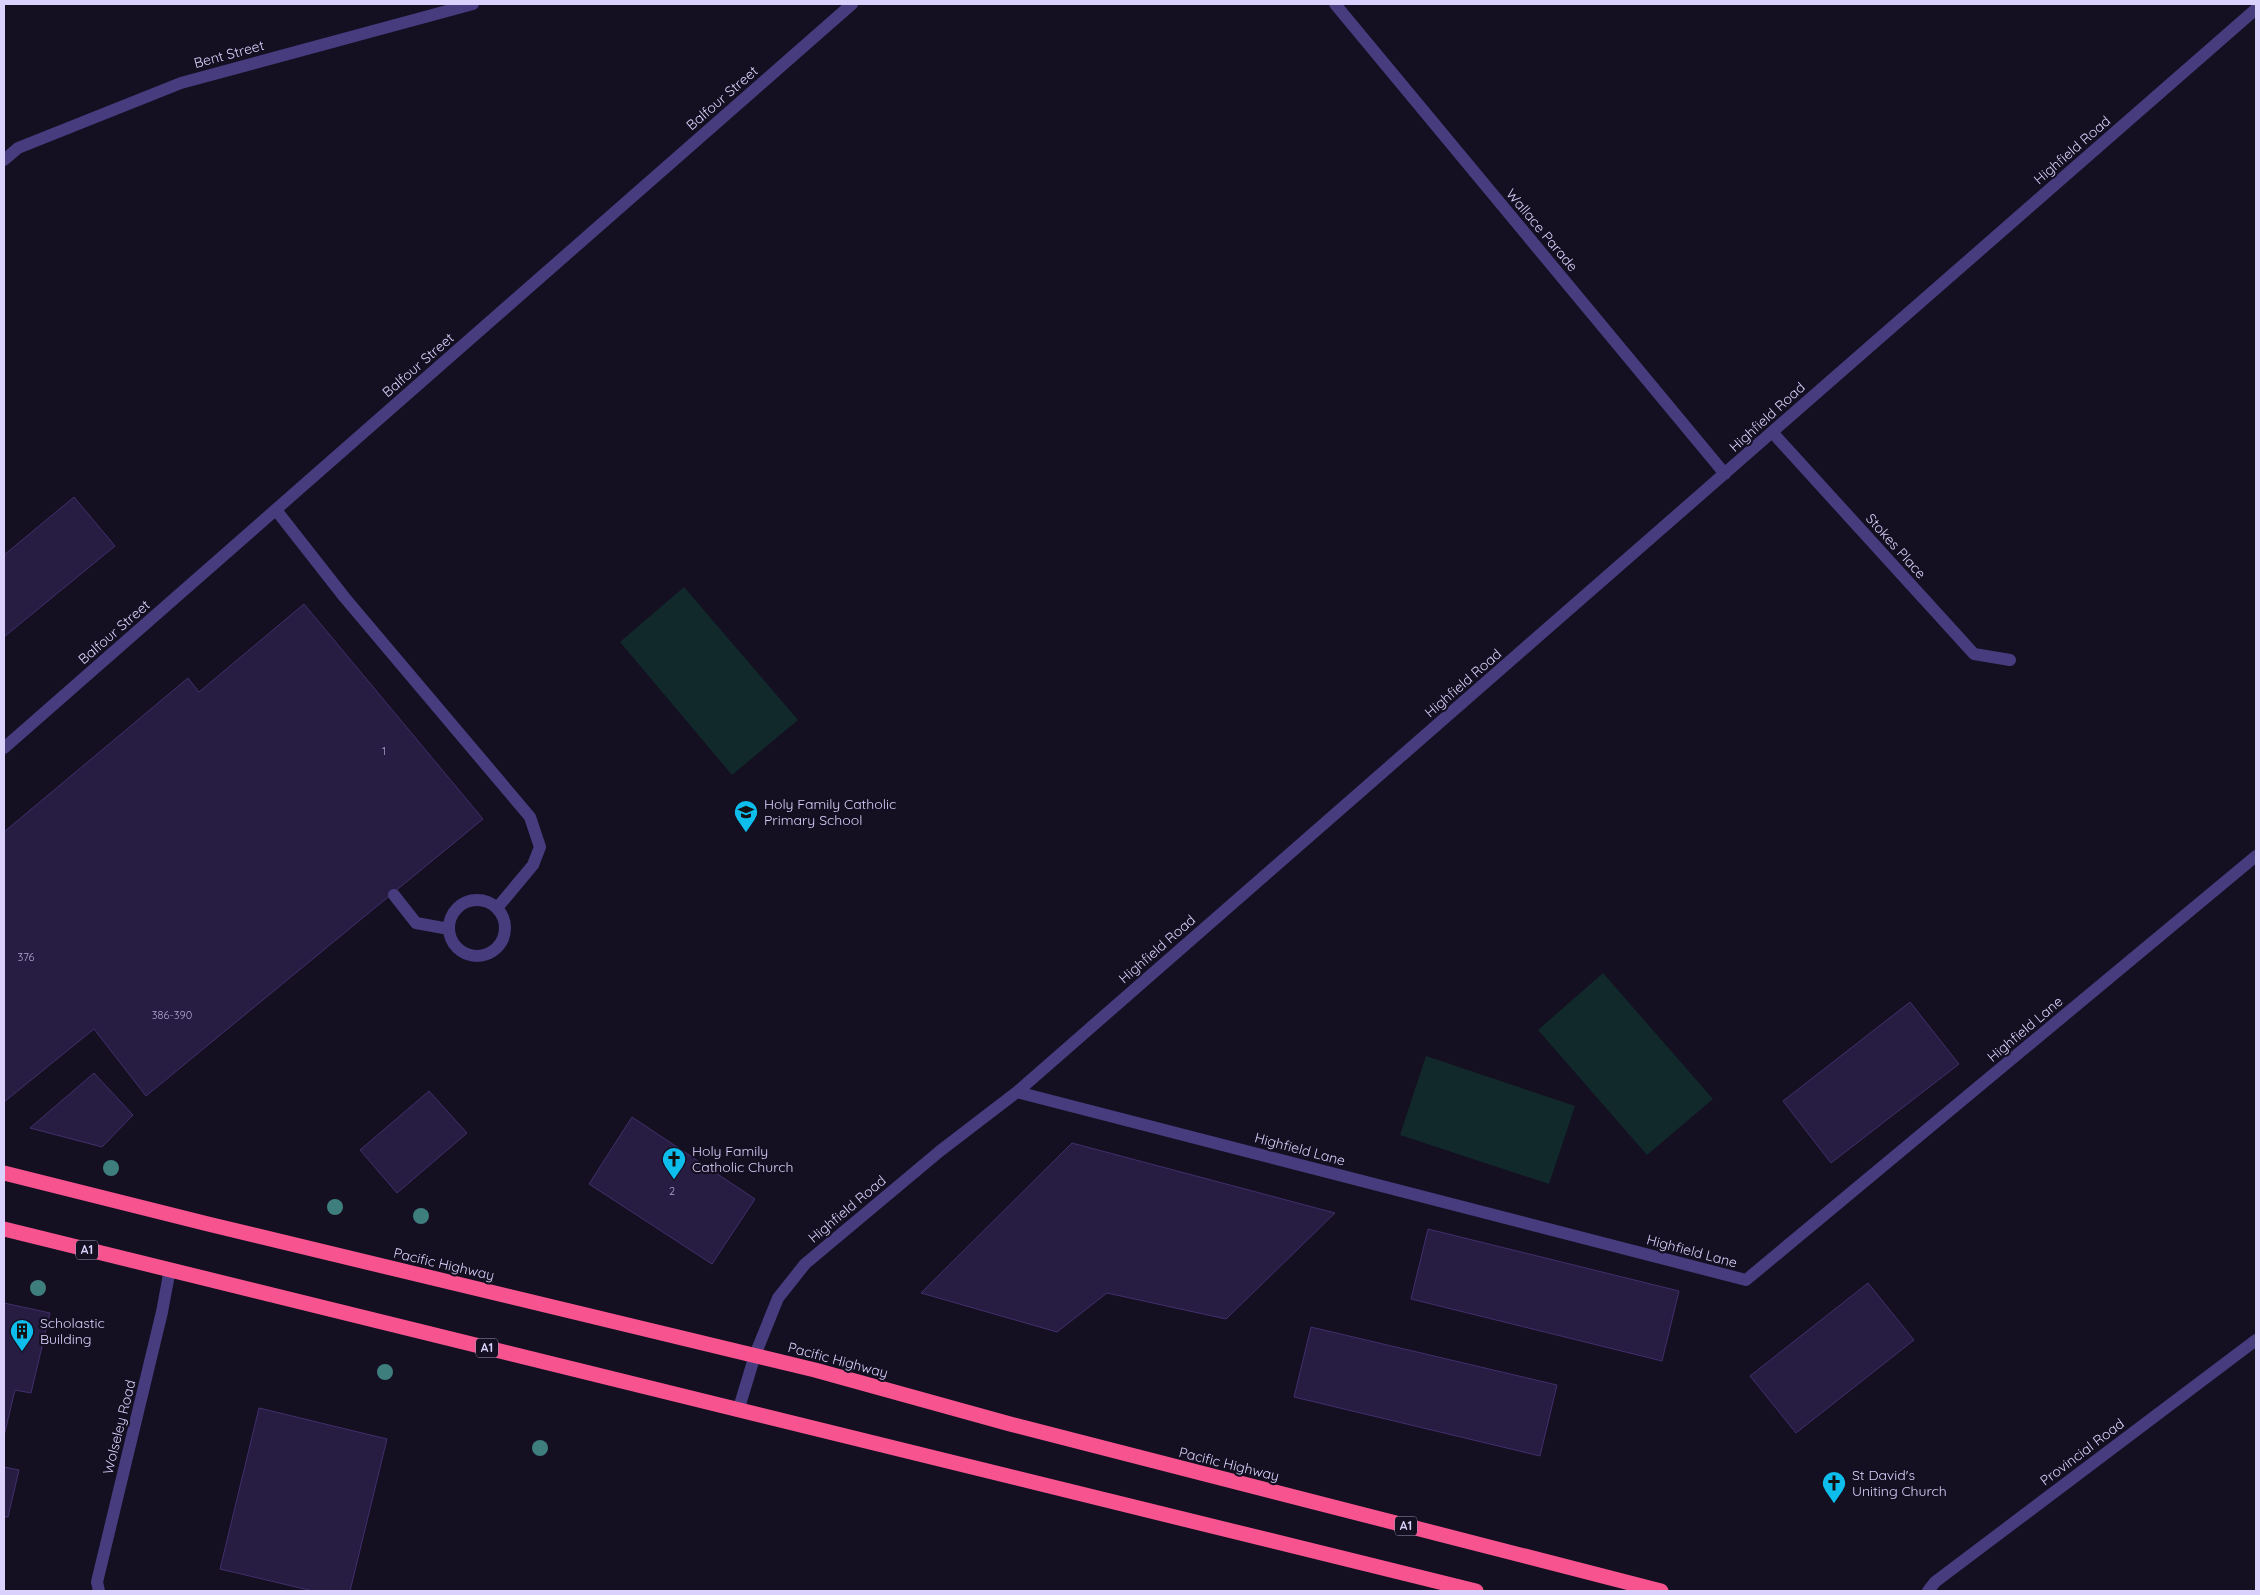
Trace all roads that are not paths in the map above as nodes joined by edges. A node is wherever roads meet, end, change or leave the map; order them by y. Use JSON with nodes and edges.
{"nodes":[{"id":1,"x":473,"y":4,"type":"edge"},
{"id":2,"x":852,"y":4,"type":"edge"},
{"id":3,"x":1335,"y":4,"type":"edge"},
{"id":4,"x":2256,"y":9,"type":"edge"},
{"id":5,"x":4,"y":160,"type":"edge"},
{"id":6,"x":1772,"y":432,"type":"junction"},
{"id":7,"x":1725,"y":474,"type":"junction"},
{"id":8,"x":276,"y":510,"type":"junction"},
{"id":9,"x":2010,"y":660,"type":"dead end"},
{"id":10,"x":4,"y":748,"type":"edge"},
{"id":11,"x":2256,"y":856,"type":"edge"},
{"id":12,"x":394,"y":895,"type":"dead end"},
{"id":13,"x":497,"y":908,"type":"junction"},
{"id":14,"x":449,"y":929,"type":"junction"},
{"id":15,"x":1017,"y":1092,"type":"junction"},
{"id":16,"x":4,"y":1172,"type":"edge"},
{"id":17,"x":4,"y":1229,"type":"edge"},
{"id":18,"x":170,"y":1269,"type":"junction"},
{"id":19,"x":2256,"y":1340,"type":"edge"},
{"id":20,"x":755,"y":1355,"type":"junction"},
{"id":21,"x":738,"y":1411,"type":"junction"},
{"id":22,"x":99,"y":1591,"type":"edge"},
{"id":23,"x":1476,"y":1591,"type":"edge"},
{"id":24,"x":1661,"y":1591,"type":"edge"},
{"id":25,"x":1928,"y":1591,"type":"edge"}],
"edges":[{"from":1,"to":5,"type":"street","name":"Bent Street"},
{"from":2,"to":8,"type":"street","name":"Balfour Street"},
{"from":3,"to":7,"type":"street","name":"Wallace Parade"},
{"from":4,"to":6,"type":"street","name":"Highfield Road"},
{"from":6,"to":7,"type":"street","name":"Highfield Road"},
{"from":6,"to":9,"type":"street","name":"Stokes Place"},
{"from":7,"to":15,"type":"street","name":"Highfield Road"},
{"from":8,"to":10,"type":"street","name":"Balfour Street"},
{"from":8,"to":13,"type":"street"},
{"from":11,"to":15,"type":"street","name":"Highfield Lane"},
{"from":12,"to":14,"type":"street"},
{"from":13,"to":14,"type":"street"},
{"from":13,"to":14,"type":"street"},
{"from":15,"to":20,"type":"street","name":"Highfield Road"},
{"from":16,"to":20,"type":"highway","name":"Pacific Highway","number":"A1"},
{"from":17,"to":18,"type":"highway","number":"A1"},
{"from":18,"to":21,"type":"highway","number":"A1"},
{"from":18,"to":22,"type":"street","name":"Wolseley Road"},
{"from":19,"to":25,"type":"street","name":"Provincial Road"},
{"from":20,"to":21,"type":"street","name":"Highfield Road"},
{"from":20,"to":24,"type":"highway","name":"Pacific Highway","number":"A1"},
{"from":21,"to":23,"type":"highway","number":"A1"}]}
